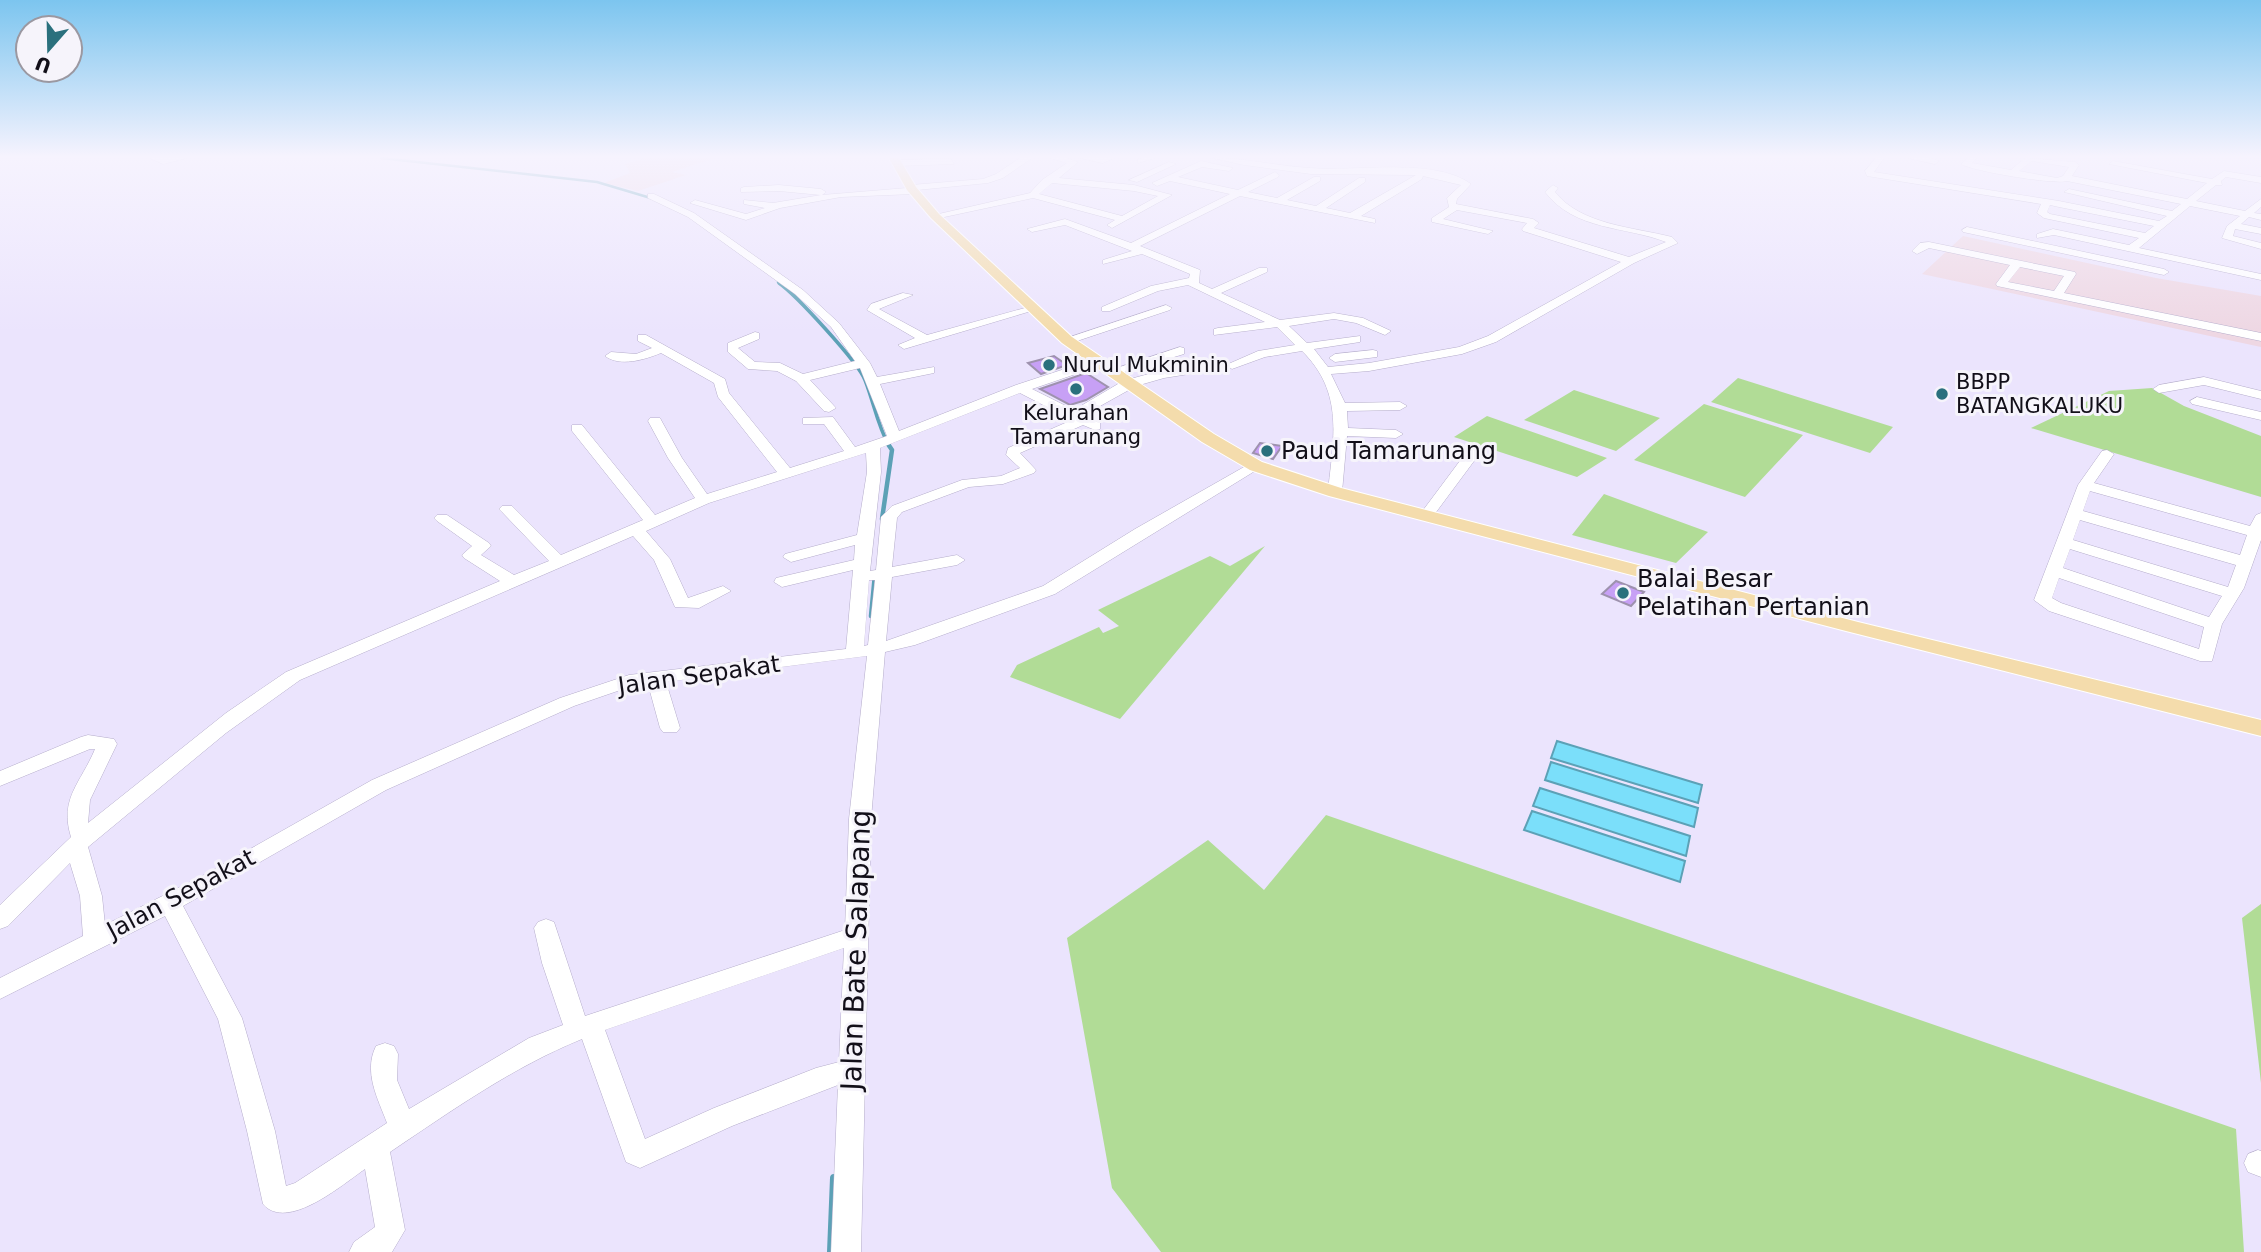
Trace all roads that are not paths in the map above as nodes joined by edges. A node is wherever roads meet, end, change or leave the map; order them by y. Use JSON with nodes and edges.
{"nodes":[{"id":1,"x":693,"y":216,"type":"edge"},
{"id":2,"x":935,"y":216,"type":"edge"},
{"id":3,"x":1116,"y":216,"type":"edge"},
{"id":4,"x":1129,"y":216,"type":"edge"},
{"id":5,"x":1195,"y":216,"type":"edge"},
{"id":6,"x":1355,"y":216,"type":"edge"},
{"id":7,"x":1440,"y":216,"type":"edge"},
{"id":8,"x":1506,"y":216,"type":"edge"},
{"id":9,"x":1584,"y":216,"type":"edge"},
{"id":10,"x":2050,"y":216,"type":"edge"},
{"id":11,"x":2120,"y":216,"type":"edge"},
{"id":12,"x":2170,"y":216,"type":"edge"},
{"id":13,"x":2244,"y":216,"type":"edge"},
{"id":14,"x":1124,"y":219,"type":"junction"},
{"id":15,"x":1372,"y":220,"type":"dead end"},
{"id":16,"x":2159,"y":224,"type":"junction"},
{"id":17,"x":1112,"y":225,"type":"dead end"},
{"id":18,"x":2234,"y":226,"type":"junction"},
{"id":19,"x":1967,"y":228,"type":"dead end"},
{"id":20,"x":1032,"y":229,"type":"dead end"},
{"id":21,"x":1488,"y":231,"type":"dead end"},
{"id":22,"x":2261,"y":231,"type":"edge"},
{"id":23,"x":2041,"y":236,"type":"dead end"},
{"id":24,"x":2146,"y":236,"type":"junction"},
{"id":25,"x":1633,"y":241,"type":"dead end"},
{"id":26,"x":2261,"y":246,"type":"edge"},
{"id":27,"x":1137,"y":248,"type":"junction"},
{"id":28,"x":1658,"y":249,"type":"junction"},
{"id":29,"x":2131,"y":249,"type":"junction"},
{"id":30,"x":1917,"y":251,"type":"dead end"},
{"id":31,"x":1630,"y":261,"type":"junction"},
{"id":32,"x":1107,"y":262,"type":"dead end"},
{"id":33,"x":2018,"y":262,"type":"junction"},
{"id":34,"x":2187,"y":262,"type":"junction"},
{"id":35,"x":1263,"y":270,"type":"dead end"},
{"id":36,"x":2261,"y":278,"type":"edge"},
{"id":37,"x":1193,"y":281,"type":"junction"},
{"id":38,"x":1212,"y":293,"type":"junction"},
{"id":39,"x":908,"y":295,"type":"dead end"},
{"id":40,"x":2057,"y":295,"type":"junction"},
{"id":41,"x":1166,"y":307,"type":"dead end"},
{"id":42,"x":1032,"y":309,"type":"junction"},
{"id":43,"x":1106,"y":309,"type":"dead end"},
{"id":44,"x":1281,"y":325,"type":"junction"},
{"id":45,"x":1385,"y":331,"type":"dead end"},
{"id":46,"x":1219,"y":332,"type":"dead end"},
{"id":47,"x":755,"y":336,"type":"dead end"},
{"id":48,"x":2261,"y":337,"type":"edge"},
{"id":49,"x":642,"y":338,"type":"dead end"},
{"id":50,"x":926,"y":338,"type":"junction"},
{"id":51,"x":1068,"y":340,"type":"junction"},
{"id":52,"x":1356,"y":340,"type":"dead end"},
{"id":53,"x":904,"y":345,"type":"dead end"},
{"id":54,"x":1303,"y":346,"type":"junction"},
{"id":55,"x":662,"y":349,"type":"junction"},
{"id":56,"x":1181,"y":351,"type":"dead end"},
{"id":57,"x":1373,"y":354,"type":"dead end"},
{"id":58,"x":611,"y":356,"type":"dead end"},
{"id":59,"x":858,"y":364,"type":"junction"},
{"id":60,"x":1233,"y":365,"type":"dead end"},
{"id":61,"x":1321,"y":365,"type":"junction"},
{"id":62,"x":1214,"y":366,"type":"dead end"},
{"id":63,"x":1104,"y":367,"type":"junction"},
{"id":64,"x":930,"y":370,"type":"dead end"},
{"id":65,"x":801,"y":379,"type":"junction"},
{"id":66,"x":871,"y":382,"type":"junction"},
{"id":67,"x":1129,"y":385,"type":"junction"},
{"id":68,"x":1021,"y":388,"type":"junction"},
{"id":69,"x":2160,"y":389,"type":"dead end"},
{"id":70,"x":2261,"y":395,"type":"edge"},
{"id":71,"x":2197,"y":401,"type":"dead end"},
{"id":72,"x":1400,"y":406,"type":"dead end"},
{"id":73,"x":1340,"y":407,"type":"junction"},
{"id":74,"x":829,"y":408,"type":"dead end"},
{"id":75,"x":2261,"y":416,"type":"edge"},
{"id":76,"x":1084,"y":420,"type":"junction"},
{"id":77,"x":655,"y":421,"type":"dead end"},
{"id":78,"x":808,"y":421,"type":"dead end"},
{"id":79,"x":577,"y":428,"type":"dead end"},
{"id":80,"x":1341,"y":432,"type":"junction"},
{"id":81,"x":1395,"y":434,"type":"dead end"},
{"id":82,"x":883,"y":442,"type":"junction"},
{"id":83,"x":852,"y":452,"type":"junction"},
{"id":84,"x":1473,"y":453,"type":"dead end"},
{"id":85,"x":2107,"y":454,"type":"dead end"},
{"id":86,"x":1256,"y":466,"type":"junction"},
{"id":87,"x":786,"y":473,"type":"junction"},
{"id":88,"x":2085,"y":485,"type":"junction"},
{"id":89,"x":1335,"y":492,"type":"junction"},
{"id":90,"x":704,"y":500,"type":"junction"},
{"id":91,"x":507,"y":509,"type":"dead end"},
{"id":92,"x":2075,"y":513,"type":"junction"},
{"id":93,"x":1426,"y":516,"type":"junction"},
{"id":94,"x":442,"y":518,"type":"dead end"},
{"id":95,"x":643,"y":524,"type":"junction"},
{"id":96,"x":2258,"y":526,"type":"edge"},
{"id":97,"x":864,"y":538,"type":"junction"},
{"id":98,"x":2063,"y":542,"type":"junction"},
{"id":99,"x":791,"y":556,"type":"dead end"},
{"id":100,"x":957,"y":560,"type":"dead end"},
{"id":101,"x":558,"y":561,"type":"junction"},
{"id":102,"x":2245,"y":562,"type":"junction"},
{"id":103,"x":2134,"y":564,"type":"junction"},
{"id":104,"x":2055,"y":571,"type":"junction"},
{"id":105,"x":871,"y":573,"type":"junction"},
{"id":106,"x":512,"y":581,"type":"junction"},
{"id":107,"x":782,"y":582,"type":"dead end"},
{"id":108,"x":723,"y":592,"type":"dead end"},
{"id":109,"x":2119,"y":593,"type":"junction"},
{"id":110,"x":2233,"y":594,"type":"junction"},
{"id":111,"x":2213,"y":624,"type":"junction"},
{"id":112,"x":864,"y":651,"type":"junction"},
{"id":113,"x":655,"y":677,"type":"junction"},
{"id":114,"x":670,"y":728,"type":"dead end"},
{"id":115,"x":2261,"y":728,"type":"edge"},
{"id":116,"x":0,"y":779,"type":"edge"},
{"id":117,"x":79,"y":841,"type":"junction"},
{"id":118,"x":170,"y":904,"type":"junction"},
{"id":119,"x":0,"y":920,"type":"edge"},
{"id":120,"x":546,"y":928,"type":"dead end"},
{"id":121,"x":95,"y":938,"type":"junction"},
{"id":122,"x":847,"y":938,"type":"junction"},
{"id":123,"x":0,"y":989,"type":"edge"},
{"id":124,"x":583,"y":1027,"type":"junction"},
{"id":125,"x":384,"y":1054,"type":"dead end"},
{"id":126,"x":839,"y":1073,"type":"junction"},
{"id":127,"x":403,"y":1129,"type":"junction"},
{"id":128,"x":375,"y":1148,"type":"junction"},
{"id":129,"x":364,"y":1252,"type":"edge"},
{"id":130,"x":846,"y":1252,"type":"edge"}],
"edges":[{"from":1,"to":59,"type":"street"},
{"from":2,"to":42,"type":"main road"},
{"from":3,"to":14,"type":"street"},
{"from":4,"to":14,"type":"street"},
{"from":5,"to":27,"type":"street"},
{"from":6,"to":15,"type":"street"},
{"from":7,"to":21,"type":"street"},
{"from":8,"to":31,"type":"street"},
{"from":9,"to":28,"type":"street"},
{"from":10,"to":24,"type":"street"},
{"from":11,"to":16,"type":"street"},
{"from":12,"to":16,"type":"street"},
{"from":13,"to":18,"type":"street"},
{"from":14,"to":17,"type":"street"},
{"from":16,"to":24,"type":"street"},
{"from":18,"to":22,"type":"street"},
{"from":18,"to":26,"type":"street"},
{"from":19,"to":34,"type":"street"},
{"from":20,"to":27,"type":"street"},
{"from":23,"to":29,"type":"street"},
{"from":24,"to":29,"type":"street"},
{"from":25,"to":28,"type":"street"},
{"from":27,"to":32,"type":"street"},
{"from":27,"to":37,"type":"street"},
{"from":28,"to":31,"type":"street"},
{"from":29,"to":34,"type":"street"},
{"from":30,"to":33,"type":"street"},
{"from":31,"to":61,"type":"street"},
{"from":33,"to":40,"type":"street"},
{"from":33,"to":40,"type":"street"},
{"from":34,"to":36,"type":"street"},
{"from":35,"to":38,"type":"street"},
{"from":37,"to":38,"type":"street"},
{"from":37,"to":43,"type":"street"},
{"from":38,"to":44,"type":"street"},
{"from":39,"to":50,"type":"street"},
{"from":40,"to":48,"type":"street"},
{"from":41,"to":51,"type":"street"},
{"from":42,"to":50,"type":"street"},
{"from":42,"to":51,"type":"main road"},
{"from":44,"to":45,"type":"street"},
{"from":44,"to":46,"type":"street"},
{"from":44,"to":54,"type":"street"},
{"from":47,"to":65,"type":"street"},
{"from":49,"to":55,"type":"street"},
{"from":50,"to":53,"type":"street"},
{"from":51,"to":63,"type":"main road"},
{"from":52,"to":54,"type":"street"},
{"from":54,"to":60,"type":"street"},
{"from":54,"to":61,"type":"street"},
{"from":55,"to":58,"type":"street"},
{"from":55,"to":87,"type":"street"},
{"from":56,"to":63,"type":"street"},
{"from":57,"to":61,"type":"street"},
{"from":59,"to":65,"type":"street"},
{"from":59,"to":66,"type":"street"},
{"from":61,"to":73,"type":"street"},
{"from":62,"to":67,"type":"street"},
{"from":63,"to":67,"type":"main road"},
{"from":63,"to":68,"type":"street"},
{"from":64,"to":66,"type":"street"},
{"from":65,"to":74,"type":"street"},
{"from":66,"to":82,"type":"street"},
{"from":67,"to":76,"type":"street"},
{"from":67,"to":86,"type":"main road"},
{"from":68,"to":76,"type":"street"},
{"from":68,"to":82,"type":"street"},
{"from":69,"to":70,"type":"street"},
{"from":71,"to":75,"type":"street"},
{"from":72,"to":73,"type":"street"},
{"from":73,"to":80,"type":"street"},
{"from":76,"to":105,"type":"street"},
{"from":77,"to":90,"type":"street"},
{"from":78,"to":83,"type":"street"},
{"from":79,"to":95,"type":"street"},
{"from":80,"to":81,"type":"street"},
{"from":80,"to":89,"type":"street"},
{"from":82,"to":83,"type":"street"},
{"from":82,"to":97,"type":"street"},
{"from":83,"to":87,"type":"street"},
{"from":84,"to":93,"type":"street"},
{"from":85,"to":88,"type":"street"},
{"from":86,"to":89,"type":"main road"},
{"from":86,"to":112,"type":"street","name":"Jalan Sepakat"},
{"from":87,"to":90,"type":"street"},
{"from":88,"to":92,"type":"street"},
{"from":88,"to":96,"type":"street"},
{"from":89,"to":93,"type":"main road"},
{"from":90,"to":95,"type":"street"},
{"from":91,"to":101,"type":"street"},
{"from":92,"to":98,"type":"street"},
{"from":92,"to":102,"type":"street"},
{"from":93,"to":115,"type":"main road"},
{"from":94,"to":106,"type":"street"},
{"from":95,"to":101,"type":"street"},
{"from":95,"to":108,"type":"street"},
{"from":96,"to":102,"type":"street"},
{"from":97,"to":99,"type":"street"},
{"from":97,"to":105,"type":"street"},
{"from":98,"to":103,"type":"street"},
{"from":98,"to":104,"type":"street"},
{"from":100,"to":105,"type":"street"},
{"from":101,"to":106,"type":"street"},
{"from":102,"to":110,"type":"street"},
{"from":103,"to":109,"type":"street"},
{"from":103,"to":110,"type":"street"},
{"from":104,"to":109,"type":"street"},
{"from":104,"to":111,"type":"street"},
{"from":105,"to":107,"type":"street"},
{"from":105,"to":112,"type":"street","name":"Jalan Bate Salapang"},
{"from":106,"to":117,"type":"street"},
{"from":109,"to":111,"type":"street"},
{"from":110,"to":111,"type":"street"},
{"from":112,"to":113,"type":"street","name":"Jalan Sepakat"},
{"from":112,"to":122,"type":"street","name":"Jalan Bate Salapang"},
{"from":113,"to":114,"type":"street"},
{"from":113,"to":118,"type":"street","name":"Jalan Sepakat"},
{"from":116,"to":117,"type":"street"},
{"from":117,"to":119,"type":"street"},
{"from":117,"to":121,"type":"street"},
{"from":118,"to":121,"type":"street","name":"Jalan Sepakat"},
{"from":118,"to":128,"type":"street"},
{"from":120,"to":124,"type":"street"},
{"from":121,"to":123,"type":"street","name":"Jalan Sepakat"},
{"from":122,"to":124,"type":"street"},
{"from":122,"to":126,"type":"street","name":"Jalan Bate Salapang"},
{"from":124,"to":126,"type":"street"},
{"from":124,"to":127,"type":"street"},
{"from":125,"to":127,"type":"street"},
{"from":126,"to":130,"type":"street","name":"Jalan Bate Salapang"},
{"from":127,"to":128,"type":"street"},
{"from":128,"to":129,"type":"street"}]}
